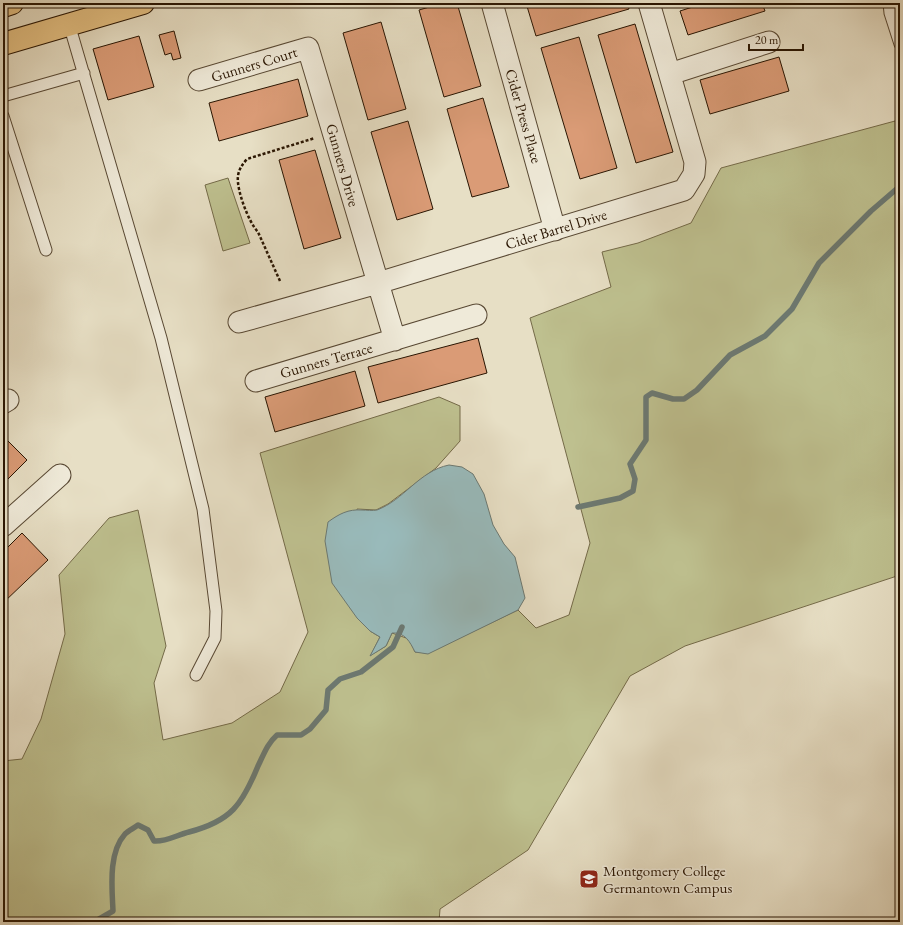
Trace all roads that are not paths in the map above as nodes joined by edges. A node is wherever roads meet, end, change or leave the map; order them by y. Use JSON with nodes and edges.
{"nodes":[{"id":1,"x":12,"y":3,"type":"edge"},
{"id":2,"x":143,"y":3,"type":"edge"},
{"id":3,"x":492,"y":3,"type":"edge"},
{"id":4,"x":649,"y":3,"type":"edge"},
{"id":5,"x":889,"y":3,"type":"edge"},
{"id":6,"x":3,"y":6,"type":"edge"},
{"id":7,"x":69,"y":24,"type":"junction"},
{"id":8,"x":769,"y":42,"type":"dead end"},
{"id":9,"x":3,"y":44,"type":"edge"},
{"id":10,"x":900,"y":44,"type":"edge"},
{"id":11,"x":308,"y":48,"type":"joint"},
{"id":12,"x":84,"y":73,"type":"junction"},
{"id":13,"x":670,"y":74,"type":"junction"},
{"id":14,"x":199,"y":80,"type":"dead end"},
{"id":15,"x":3,"y":96,"type":"edge"},
{"id":16,"x":3,"y":116,"type":"edge"},
{"id":17,"x":555,"y":230,"type":"junction"},
{"id":18,"x":46,"y":250,"type":"dead end"},
{"id":19,"x":378,"y":283,"type":"junction"},
{"id":20,"x":476,"y":315,"type":"dead end"},
{"id":21,"x":240,"y":322,"type":"dead end"},
{"id":22,"x":395,"y":340,"type":"junction"},
{"id":23,"x":256,"y":381,"type":"dead end"},
{"id":24,"x":60,"y":475,"type":"dead end"},
{"id":25,"x":3,"y":526,"type":"edge"},
{"id":26,"x":196,"y":675,"type":"dead end"}],
"edges":[{"from":1,"to":6,"type":"main road"},
{"from":2,"to":7,"type":"main road"},
{"from":3,"to":17,"type":"street","name":"Cider Press Place"},
{"from":4,"to":13,"type":"street","name":"Cider Barrel Drive"},
{"from":5,"to":10,"type":"lane"},
{"from":7,"to":9,"type":"main road"},
{"from":7,"to":12,"type":"lane"},
{"from":8,"to":13,"type":"street"},
{"from":11,"to":14,"type":"street","name":"Gunners Court"},
{"from":11,"to":19,"type":"street","name":"Gunners Drive"},
{"from":12,"to":15,"type":"lane"},
{"from":12,"to":26,"type":"lane"},
{"from":13,"to":17,"type":"street","name":"Cider Barrel Drive"},
{"from":16,"to":18,"type":"lane"},
{"from":17,"to":19,"type":"street","name":"Cider Barrel Drive"},
{"from":19,"to":21,"type":"street","name":"Cider Barrel Drive"},
{"from":19,"to":22,"type":"street"},
{"from":20,"to":22,"type":"street","name":"Gunners Terrace"},
{"from":22,"to":23,"type":"street","name":"Gunners Terrace"},
{"from":24,"to":25,"type":"street"}]}
